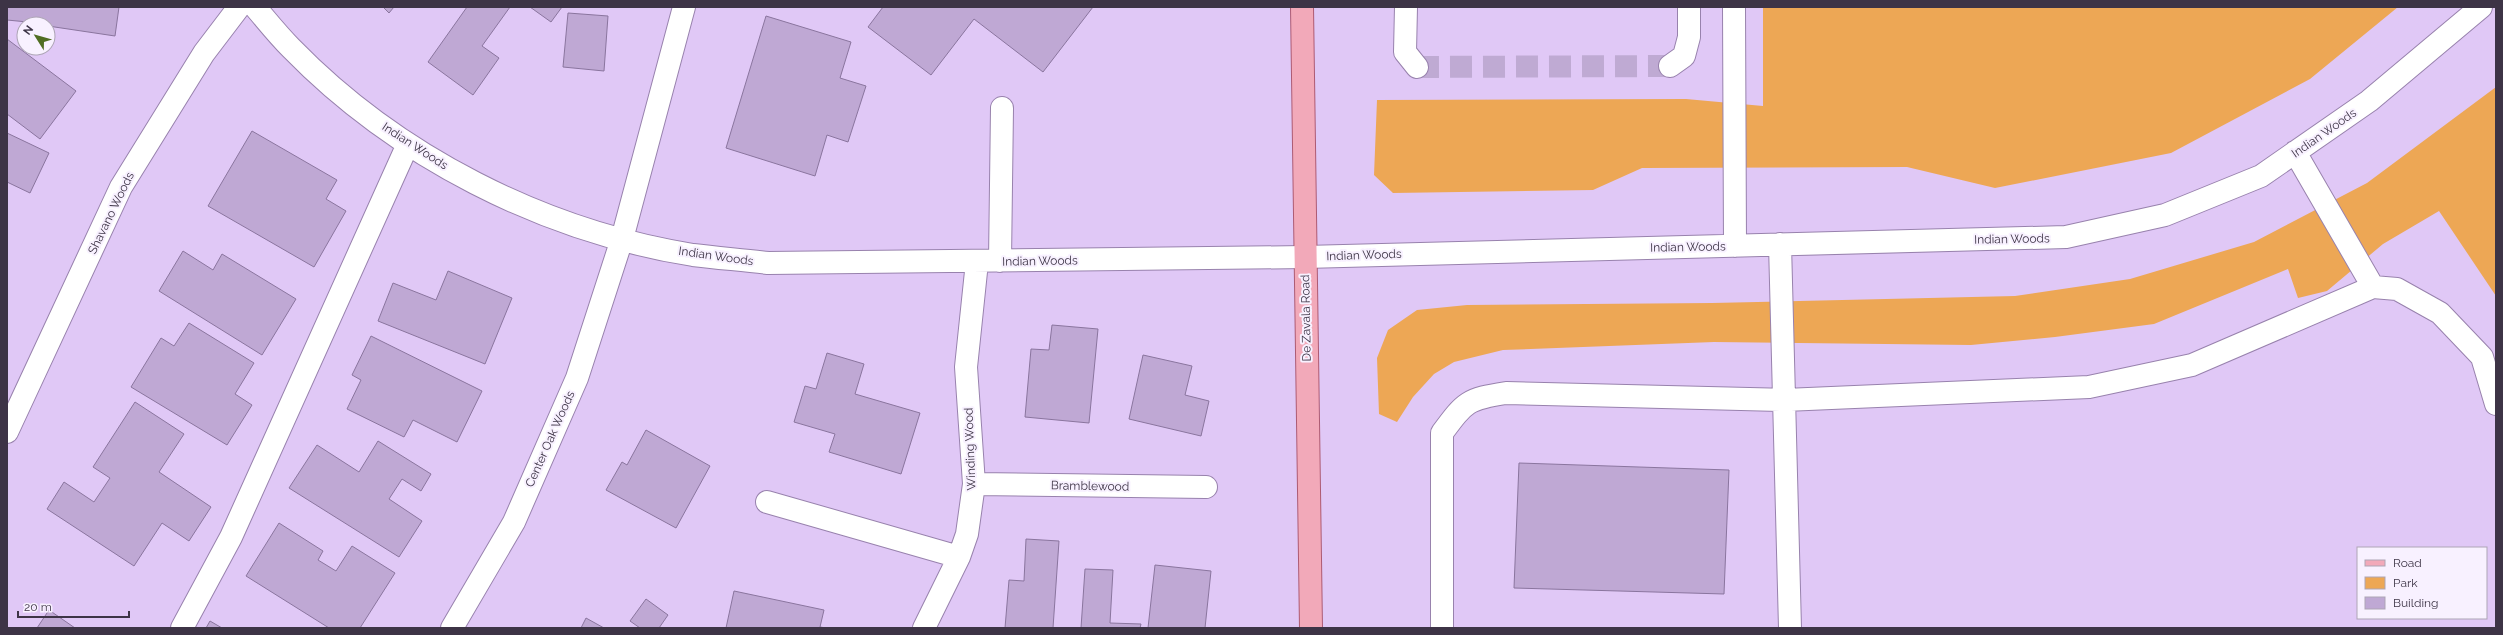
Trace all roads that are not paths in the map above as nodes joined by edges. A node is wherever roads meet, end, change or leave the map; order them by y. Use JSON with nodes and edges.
{"nodes":[{"id":1,"x":239,"y":7,"type":"edge"},
{"id":2,"x":255,"y":7,"type":"edge"},
{"id":3,"x":684,"y":7,"type":"edge"},
{"id":4,"x":1302,"y":7,"type":"edge"},
{"id":5,"x":1406,"y":7,"type":"edge"},
{"id":6,"x":1688,"y":7,"type":"edge"},
{"id":7,"x":1734,"y":7,"type":"edge"},
{"id":8,"x":2471,"y":10,"type":"edge"},
{"id":9,"x":1670,"y":66,"type":"tunnel mouth"},
{"id":10,"x":1417,"y":67,"type":"dead end"},
{"id":11,"x":1002,"y":108,"type":"dead end"},
{"id":12,"x":408,"y":144,"type":"junction"},
{"id":13,"x":2295,"y":152,"type":"junction"},
{"id":14,"x":622,"y":239,"type":"junction"},
{"id":15,"x":1780,"y":244,"type":"junction"},
{"id":16,"x":1735,"y":246,"type":"junction"},
{"id":17,"x":1306,"y":257,"type":"junction"},
{"id":18,"x":1000,"y":261,"type":"junction"},
{"id":19,"x":977,"y":262,"type":"junction"},
{"id":20,"x":2373,"y":287,"type":"junction"},
{"id":21,"x":1784,"y":400,"type":"junction"},
{"id":22,"x":2496,"y":404,"type":"edge"},
{"id":23,"x":7,"y":432,"type":"edge"},
{"id":24,"x":974,"y":484,"type":"junction"},
{"id":25,"x":1206,"y":487,"type":"dead end"},
{"id":26,"x":768,"y":502,"type":"dead end"},
{"id":27,"x":959,"y":557,"type":"junction"},
{"id":28,"x":182,"y":628,"type":"edge"},
{"id":29,"x":452,"y":628,"type":"edge"},
{"id":30,"x":924,"y":628,"type":"edge"},
{"id":31,"x":1311,"y":628,"type":"edge"},
{"id":32,"x":1442,"y":628,"type":"edge"},
{"id":33,"x":1790,"y":628,"type":"edge"}],
"edges":[{"from":1,"to":23,"type":"street","name":"Shavano Woods"},
{"from":2,"to":12,"type":"street","name":"Indian Woods"},
{"from":3,"to":14,"type":"street","name":"Center Oak Woods"},
{"from":4,"to":17,"type":"main road","name":"De Zavala Road"},
{"from":5,"to":10,"type":"street"},
{"from":6,"to":9,"type":"street"},
{"from":7,"to":16,"type":"street"},
{"from":8,"to":13,"type":"street","name":"Indian Woods"},
{"from":11,"to":18,"type":"street"},
{"from":12,"to":14,"type":"street","name":"Indian Woods"},
{"from":12,"to":28,"type":"street"},
{"from":13,"to":15,"type":"street","name":"Indian Woods"},
{"from":13,"to":20,"type":"street"},
{"from":14,"to":19,"type":"street","name":"Indian Woods"},
{"from":14,"to":29,"type":"street","name":"Center Oak Woods"},
{"from":15,"to":16,"type":"street","name":"Indian Woods"},
{"from":15,"to":21,"type":"street"},
{"from":16,"to":17,"type":"street","name":"Indian Woods"},
{"from":17,"to":18,"type":"street","name":"Indian Woods"},
{"from":17,"to":31,"type":"main road","name":"De Zavala Road"},
{"from":18,"to":19,"type":"street","name":"Indian Woods"},
{"from":19,"to":24,"type":"street","name":"Winding Wood"},
{"from":20,"to":21,"type":"street"},
{"from":20,"to":22,"type":"street"},
{"from":21,"to":32,"type":"street"},
{"from":21,"to":33,"type":"street"},
{"from":24,"to":25,"type":"street","name":"Bramblewood"},
{"from":24,"to":27,"type":"street","name":"Winding Wood"},
{"from":26,"to":27,"type":"street"},
{"from":27,"to":30,"type":"street","name":"Winding Wood"}]}
